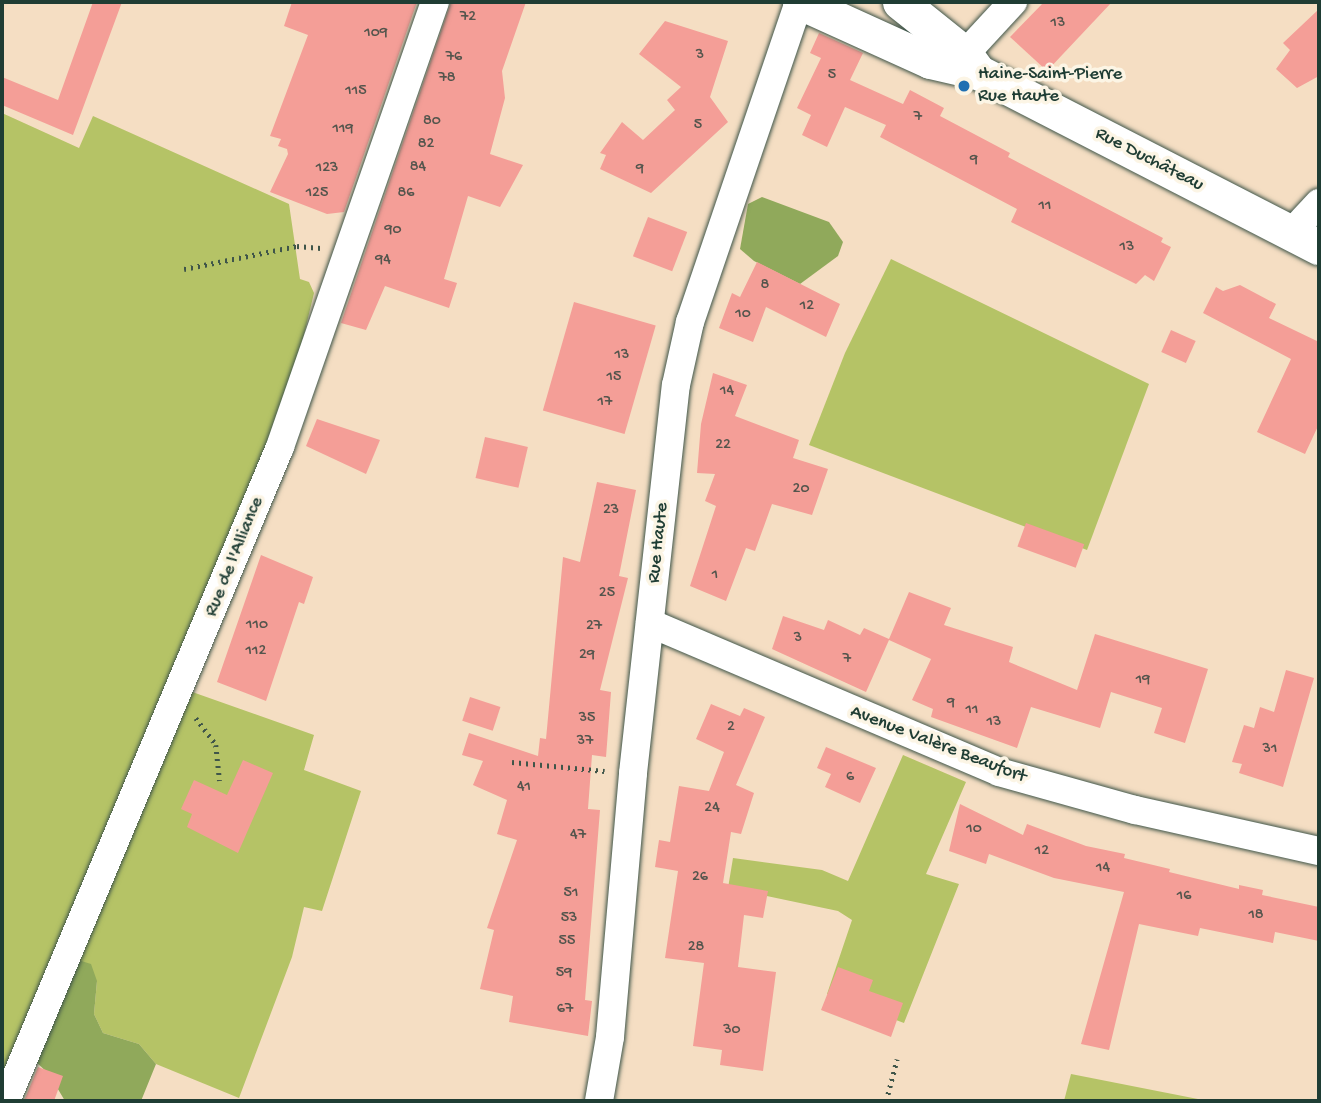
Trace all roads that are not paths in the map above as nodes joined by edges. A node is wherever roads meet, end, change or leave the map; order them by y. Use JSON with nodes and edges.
{"nodes":[{"id":1,"x":435,"y":2,"type":"edge"},
{"id":2,"x":799,"y":2,"type":"edge"},
{"id":3,"x":881,"y":2,"type":"edge"},
{"id":4,"x":900,"y":2,"type":"edge"},
{"id":5,"x":1013,"y":2,"type":"edge"},
{"id":6,"x":972,"y":63,"type":"junction"},
{"id":7,"x":1319,"y":203,"type":"edge"},
{"id":8,"x":1305,"y":240,"type":"edge"},
{"id":9,"x":650,"y":623,"type":"junction"},
{"id":10,"x":1319,"y":851,"type":"edge"},
{"id":11,"x":6,"y":1101,"type":"edge"},
{"id":12,"x":599,"y":1101,"type":"edge"}],
"edges":[{"from":1,"to":11,"type":"street","name":"Rue de l'Alliance"},
{"from":2,"to":6,"type":"street"},
{"from":2,"to":9,"type":"street","name":"Rue Haute"},
{"from":3,"to":6,"type":"street"},
{"from":4,"to":6,"type":"street"},
{"from":5,"to":6,"type":"street"},
{"from":6,"to":8,"type":"street","name":"Rue Duchâteau"},
{"from":7,"to":8,"type":"street"},
{"from":9,"to":10,"type":"street","name":"Avenue Valère Beaufort"},
{"from":9,"to":12,"type":"street","name":"Rue Haute"}]}
